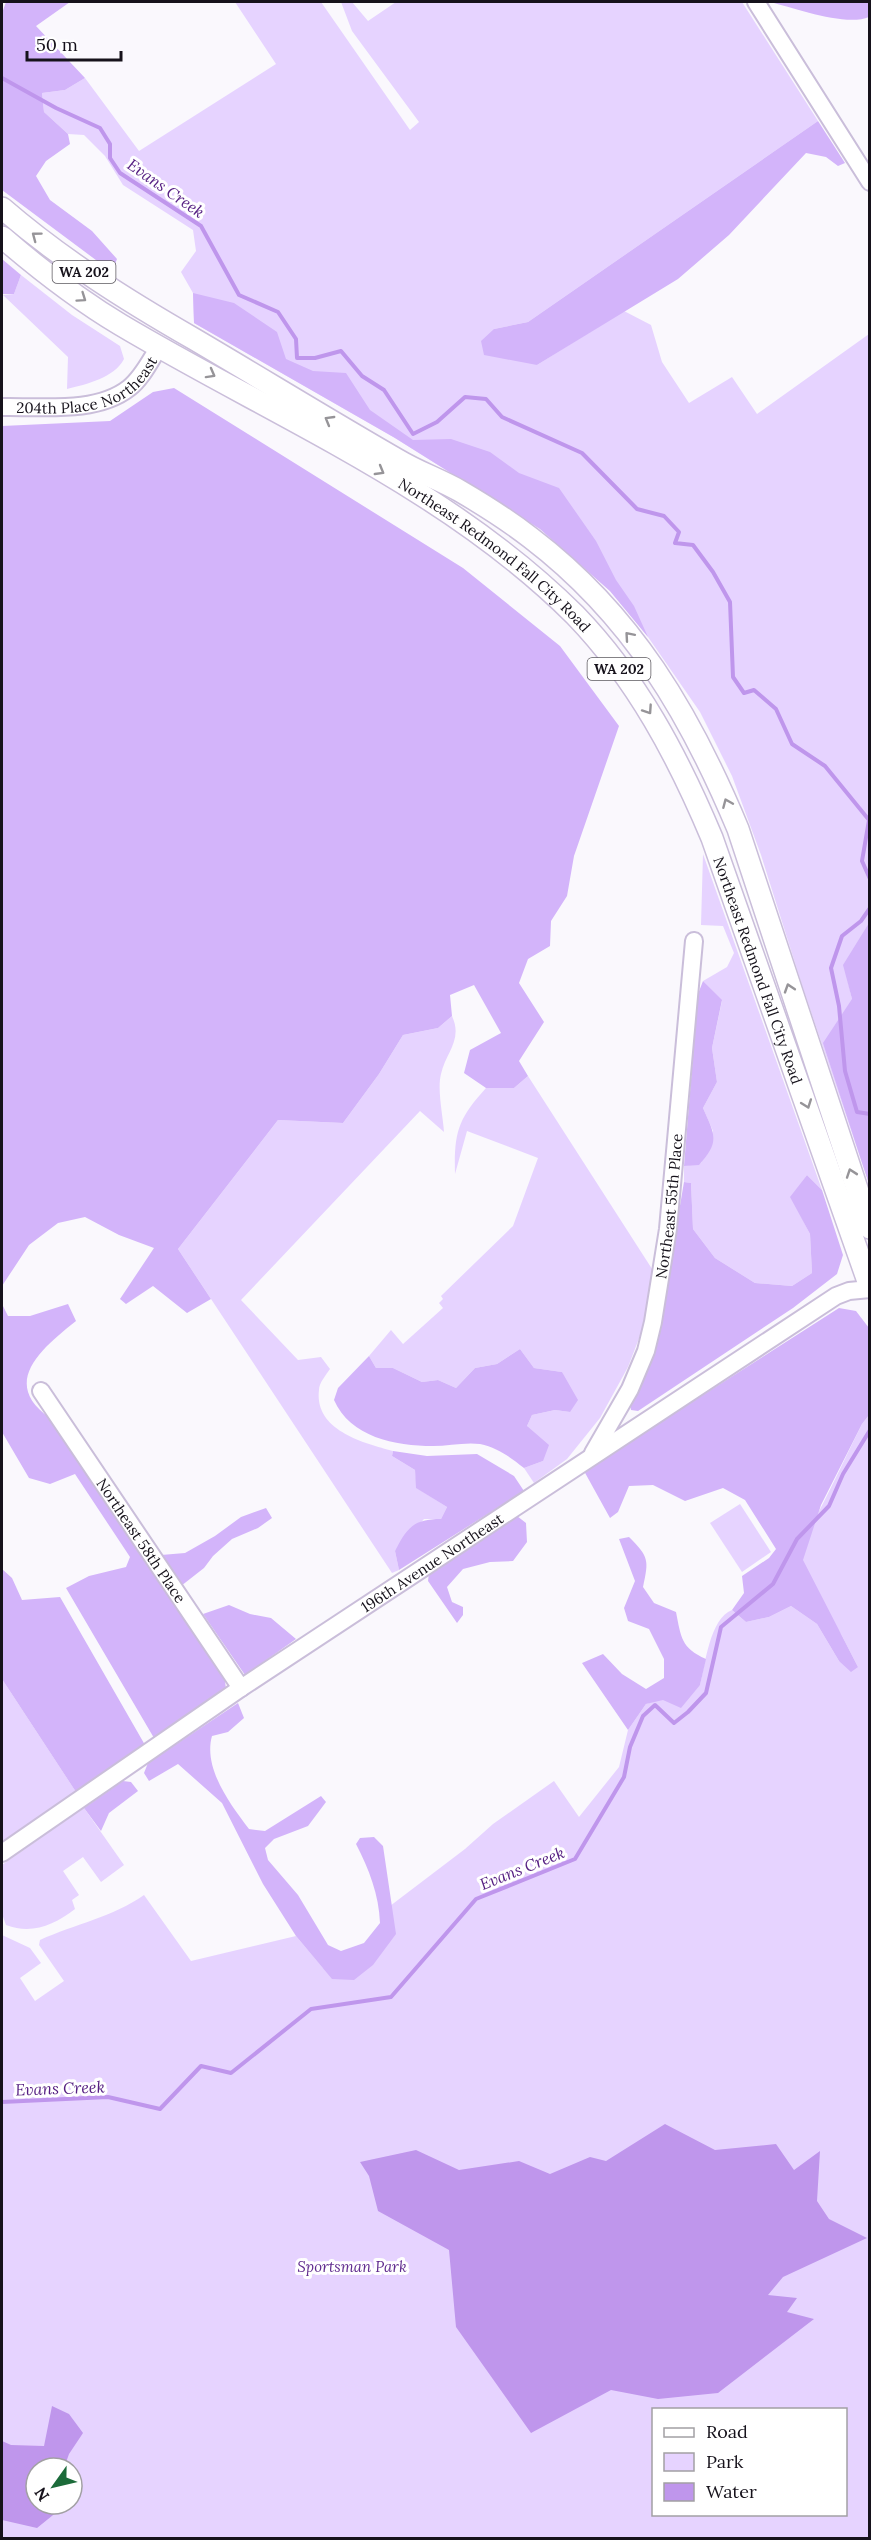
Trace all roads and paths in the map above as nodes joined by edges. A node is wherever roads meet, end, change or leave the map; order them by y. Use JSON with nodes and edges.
{"nodes":[{"id":1,"x":756,"y":2,"type":"edge"},
{"id":2,"x":870,"y":182,"type":"edge"},
{"id":3,"x":2,"y":208,"type":"edge"},
{"id":4,"x":2,"y":237,"type":"edge"},
{"id":5,"x":171,"y":327,"type":"junction"},
{"id":6,"x":159,"y":347,"type":"junction"},
{"id":7,"x":2,"y":407,"type":"edge"},
{"id":8,"x":694,"y":941,"type":"dead end"},
{"id":9,"x":864,"y":1240,"type":"edge"},
{"id":10,"x":870,"y":1288,"type":"edge"},
{"id":11,"x":41,"y":1391,"type":"dead end"},
{"id":12,"x":591,"y":1456,"type":"junction"},
{"id":13,"x":241,"y":1688,"type":"junction"},
{"id":14,"x":2,"y":1853,"type":"edge"}],
"edges":[{"from":1,"to":2,"type":"street"},
{"from":5,"to":3,"type":"main road","name":"Northeast Redmond Fall City Road","number":"WA 202","one_way":true},
{"from":4,"to":6,"type":"main road","name":"Northeast Redmond Fall City Road","number":"WA 202","one_way":true},
{"from":5,"to":6,"type":"main road"},
{"from":9,"to":5,"type":"main road","name":"Northeast Redmond Fall City Road","number":"WA 202","one_way":true},
{"from":6,"to":7,"type":"street","name":"204th Place Northeast"},
{"from":6,"to":9,"type":"main road","name":"Northeast Redmond Fall City Road","number":"WA 202","one_way":true},
{"from":8,"to":12,"type":"street","name":"Northeast 55th Place"},
{"from":9,"to":10,"type":"main road","name":"Northeast Redmond Fall City Road","number":"WA 202"},
{"from":10,"to":12,"type":"street","name":"196th Avenue Northeast"},
{"from":11,"to":13,"type":"street","name":"Northeast 58th Place"},
{"from":12,"to":13,"type":"street","name":"196th Avenue Northeast"},
{"from":13,"to":14,"type":"street","name":"196th Avenue Northeast"}]}
